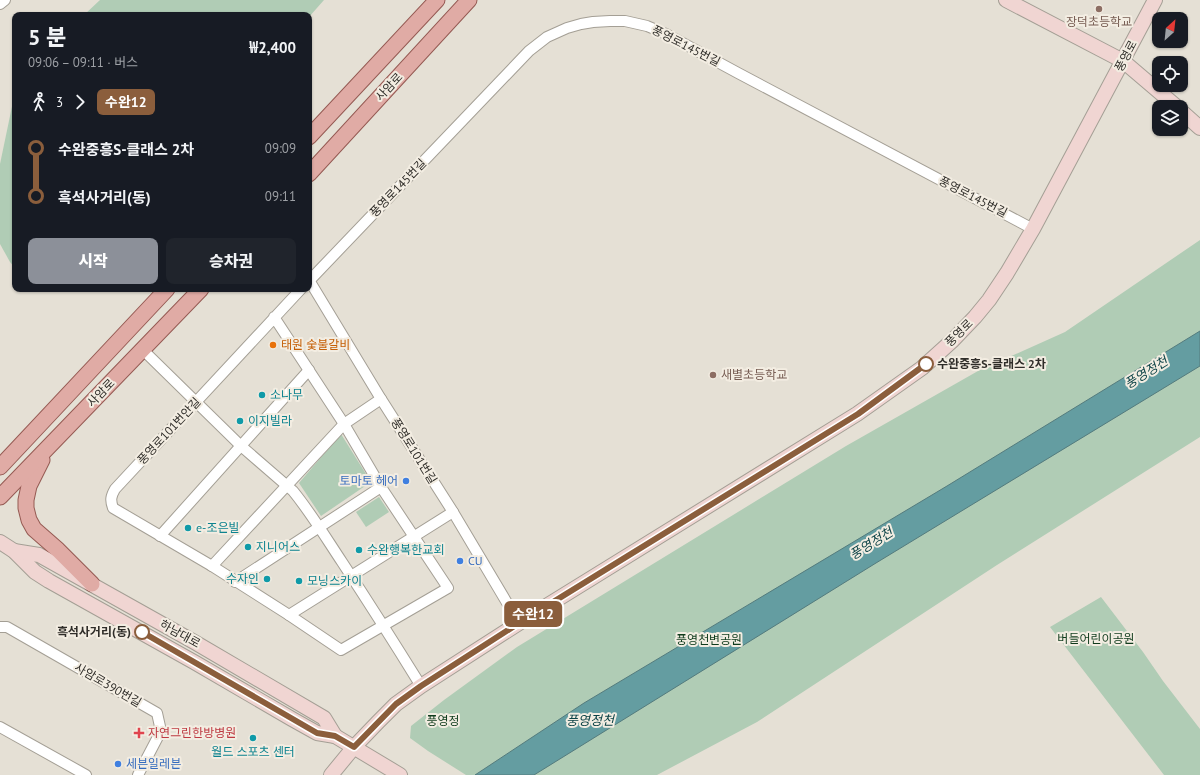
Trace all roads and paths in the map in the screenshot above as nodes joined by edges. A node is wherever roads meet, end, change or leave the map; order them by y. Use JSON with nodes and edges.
{"nodes":[{"id":1,"x":4,"y":0,"type":"edge"},
{"id":2,"x":437,"y":0,"type":"edge"},
{"id":3,"x":469,"y":0,"type":"edge"},
{"id":4,"x":1006,"y":0,"type":"edge"},
{"id":5,"x":1155,"y":0,"type":"edge"},
{"id":6,"x":0,"y":4,"type":"edge"},
{"id":7,"x":1123,"y":61,"type":"junction"},
{"id":8,"x":1169,"y":100,"type":"edge"},
{"id":9,"x":1188,"y":117,"type":"edge"},
{"id":10,"x":1200,"y":128,"type":"edge"},
{"id":11,"x":312,"y":134,"type":"edge"},
{"id":12,"x":312,"y":171,"type":"edge"},
{"id":13,"x":1033,"y":229,"type":"junction"},
{"id":14,"x":312,"y":278,"type":"edge"},
{"id":15,"x":312,"y":286,"type":"edge"},
{"id":16,"x":164,"y":292,"type":"edge"},
{"id":17,"x":198,"y":292,"type":"edge"},
{"id":18,"x":298,"y":292,"type":"edge"},
{"id":19,"x":274,"y":317,"type":"junction"},
{"id":20,"x":143,"y":350,"type":"junction"},
{"id":21,"x":309,"y":370,"type":"junction"},
{"id":22,"x":381,"y":399,"type":"junction"},
{"id":23,"x":197,"y":402,"type":"junction"},
{"id":24,"x":344,"y":424,"type":"junction"},
{"id":25,"x":49,"y":446,"type":"junction"},
{"id":26,"x":241,"y":446,"type":"junction"},
{"id":27,"x":0,"y":467,"type":"edge"},
{"id":28,"x":286,"y":486,"type":"junction"},
{"id":29,"x":381,"y":487,"type":"junction"},
{"id":30,"x":0,"y":498,"type":"edge"},
{"id":31,"x":453,"y":512,"type":"junction"},
{"id":32,"x":319,"y":527,"type":"junction"},
{"id":33,"x":160,"y":536,"type":"junction"},
{"id":34,"x":414,"y":536,"type":"junction"},
{"id":35,"x":0,"y":542,"type":"edge"},
{"id":36,"x":14,"y":551,"type":"junction"},
{"id":37,"x":0,"y":555,"type":"edge"},
{"id":38,"x":212,"y":566,"type":"junction"},
{"id":39,"x":35,"y":572,"type":"junction"},
{"id":40,"x":351,"y":576,"type":"junction"},
{"id":41,"x":235,"y":582,"type":"junction"},
{"id":42,"x":92,"y":584,"type":"junction"},
{"id":43,"x":289,"y":615,"type":"junction"},
{"id":44,"x":519,"y":623,"type":"junction"},
{"id":45,"x":384,"y":626,"type":"junction"},
{"id":46,"x":0,"y":627,"type":"edge"},
{"id":47,"x":421,"y":686,"type":"junction"},
{"id":48,"x":0,"y":727,"type":"edge"},
{"id":49,"x":335,"y":736,"type":"junction"},
{"id":50,"x":354,"y":747,"type":"junction"},
{"id":51,"x":86,"y":775,"type":"edge"},
{"id":52,"x":138,"y":775,"type":"edge"},
{"id":53,"x":331,"y":775,"type":"edge"},
{"id":54,"x":400,"y":775,"type":"edge"}],
"edges":[{"from":1,"to":6,"type":"street"},
{"from":2,"to":11,"type":"main road","name":"사암로"},
{"from":3,"to":12,"type":"main road","name":"사암로"},
{"from":4,"to":7,"type":"main road"},
{"from":5,"to":7,"type":"main road","name":"풍영로"},
{"from":7,"to":8,"type":"main road"},
{"from":7,"to":13,"type":"main road","name":"풍영로"},
{"from":9,"to":10,"type":"main road"},
{"from":13,"to":14,"type":"street","name":"풍영로145번길"},
{"from":13,"to":44,"type":"main road","name":"풍영로"},
{"from":15,"to":22,"type":"street","name":"풍영로101번길"},
{"from":16,"to":27,"type":"main road","name":"사암로"},
{"from":17,"to":20,"type":"main road","name":"사암로"},
{"from":18,"to":19,"type":"street","name":"풍영로101번안길"},
{"from":19,"to":21,"type":"street","name":"풍영로101번안길"},
{"from":19,"to":23,"type":"street","name":"풍영로101번안길"},
{"from":20,"to":23,"type":"street"},
{"from":20,"to":25,"type":"main road","name":"사암로"},
{"from":21,"to":24,"type":"street","name":"풍영로101번안길"},
{"from":21,"to":26,"type":"street"},
{"from":22,"to":24,"type":"street"},
{"from":22,"to":31,"type":"street","name":"풍영로101번길"},
{"from":23,"to":26,"type":"street"},
{"from":23,"to":33,"type":"street","name":"풍영로101번안길"},
{"from":24,"to":28,"type":"street"},
{"from":24,"to":29,"type":"street","name":"풍영로101번안길"},
{"from":25,"to":30,"type":"main road","name":"사암로"},
{"from":25,"to":42,"type":"main road"},
{"from":26,"to":28,"type":"street"},
{"from":26,"to":33,"type":"street"},
{"from":28,"to":32,"type":"street"},
{"from":28,"to":38,"type":"street"},
{"from":29,"to":32,"type":"street"},
{"from":29,"to":34,"type":"street","name":"풍영로101번안길"},
{"from":31,"to":34,"type":"street"},
{"from":31,"to":44,"type":"street","name":"풍영로101번길"},
{"from":32,"to":40,"type":"street"},
{"from":32,"to":41,"type":"street"},
{"from":33,"to":38,"type":"street","name":"풍영로101번안길"},
{"from":34,"to":40,"type":"street"},
{"from":34,"to":45,"type":"street","name":"풍영로101번안길"},
{"from":35,"to":36,"type":"main road","name":"하남대로"},
{"from":36,"to":39,"type":"main road","name":"하남대로"},
{"from":36,"to":42,"type":"main road","name":"하남대로"},
{"from":37,"to":39,"type":"main road"},
{"from":38,"to":41,"type":"street","name":"풍영로101번안길"},
{"from":39,"to":49,"type":"main road","name":"하남대로"},
{"from":40,"to":43,"type":"street"},
{"from":40,"to":45,"type":"street"},
{"from":41,"to":43,"type":"street","name":"풍영로101번안길"},
{"from":42,"to":49,"type":"main road","name":"하남대로"},
{"from":43,"to":45,"type":"street","name":"풍영로101번안길"},
{"from":44,"to":47,"type":"main road","name":"풍영로"},
{"from":45,"to":47,"type":"street"},
{"from":46,"to":52,"type":"street","name":"사암로390번길"},
{"from":47,"to":50,"type":"main road","name":"풍영로"},
{"from":48,"to":51,"type":"street"},
{"from":49,"to":50,"type":"main road","name":"하남대로"},
{"from":50,"to":53,"type":"main road","name":"풍영로"},
{"from":50,"to":54,"type":"main road","name":"하남대로"}]}
